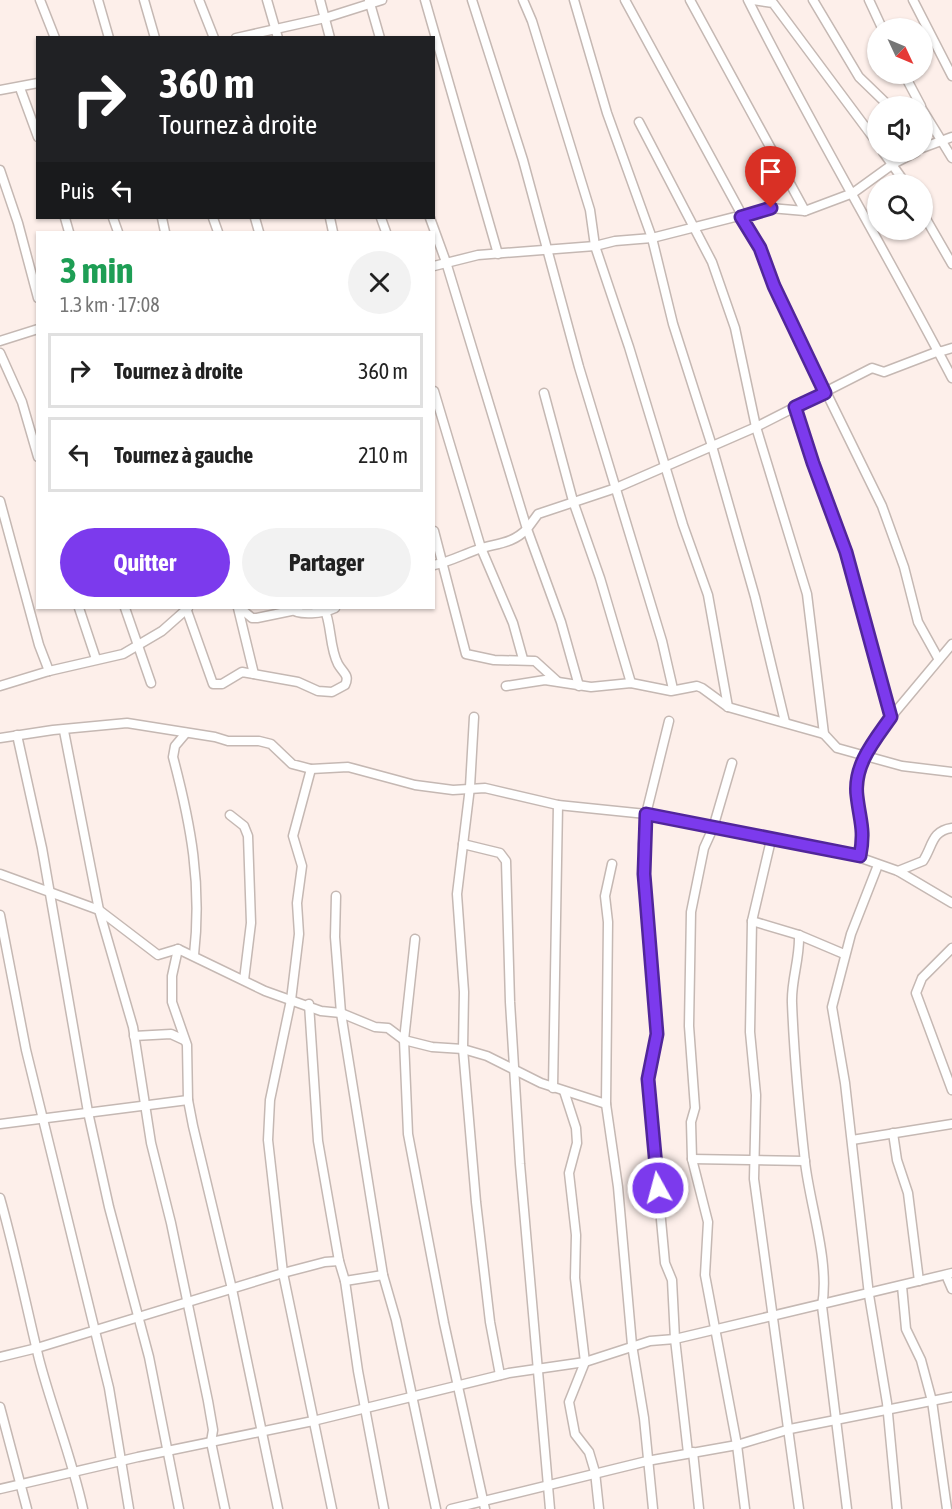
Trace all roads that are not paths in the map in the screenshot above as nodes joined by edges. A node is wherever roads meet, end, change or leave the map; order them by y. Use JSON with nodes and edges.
{"nodes":[{"id":1,"x":40,"y":0,"type":"edge"},
{"id":2,"x":98,"y":0,"type":"edge"},
{"id":3,"x":144,"y":0,"type":"edge"},
{"id":4,"x":199,"y":0,"type":"edge"},
{"id":5,"x":267,"y":0,"type":"edge"},
{"id":6,"x":320,"y":0,"type":"edge"},
{"id":7,"x":382,"y":0,"type":"edge"},
{"id":8,"x":425,"y":0,"type":"edge"},
{"id":9,"x":472,"y":0,"type":"edge"},
{"id":10,"x":523,"y":0,"type":"edge"},
{"id":11,"x":574,"y":0,"type":"edge"},
{"id":12,"x":625,"y":0,"type":"edge"},
{"id":13,"x":690,"y":0,"type":"edge"},
{"id":14,"x":748,"y":0,"type":"edge"},
{"id":15,"x":753,"y":0,"type":"edge"},
{"id":16,"x":813,"y":0,"type":"edge"},
{"id":17,"x":869,"y":0,"type":"edge"},
{"id":18,"x":913,"y":0,"type":"edge"},
{"id":19,"x":369,"y":2,"type":"edge"},
{"id":20,"x":325,"y":18,"type":"junction"},
{"id":21,"x":877,"y":18,"type":"edge"},
{"id":22,"x":275,"y":28,"type":"junction"},
{"id":23,"x":54,"y":36,"type":"edge"},
{"id":24,"x":108,"y":36,"type":"edge"},
{"id":25,"x":154,"y":36,"type":"edge"},
{"id":26,"x":213,"y":36,"type":"edge"},
{"id":27,"x":244,"y":36,"type":"edge"},
{"id":28,"x":277,"y":36,"type":"edge"},
{"id":29,"x":330,"y":36,"type":"edge"},
{"id":30,"x":379,"y":36,"type":"edge"},
{"id":31,"x":952,"y":76,"type":"edge"},
{"id":32,"x":36,"y":84,"type":"edge"},
{"id":33,"x":20,"y":88,"type":"junction"},
{"id":34,"x":0,"y":90,"type":"edge"},
{"id":35,"x":879,"y":96,"type":"edge"},
{"id":36,"x":933,"y":121,"type":"edge"},
{"id":37,"x":639,"y":122,"type":"dead end"},
{"id":38,"x":867,"y":129,"type":"edge"},
{"id":39,"x":36,"y":132,"type":"edge"},
{"id":40,"x":948,"y":139,"type":"edge"},
{"id":41,"x":933,"y":142,"type":"edge"},
{"id":42,"x":952,"y":158,"type":"edge"},
{"id":43,"x":897,"y":162,"type":"edge"},
{"id":44,"x":893,"y":164,"type":"junction"},
{"id":45,"x":0,"y":170,"type":"edge"},
{"id":46,"x":900,"y":174,"type":"edge"},
{"id":47,"x":853,"y":193,"type":"junction"},
{"id":48,"x":805,"y":211,"type":"junction"},
{"id":49,"x":741,"y":217,"type":"junction"},
{"id":50,"x":694,"y":229,"type":"junction"},
{"id":51,"x":933,"y":231,"type":"edge"},
{"id":52,"x":435,"y":232,"type":"edge"},
{"id":53,"x":652,"y":238,"type":"junction"},
{"id":54,"x":595,"y":246,"type":"junction"},
{"id":55,"x":548,"y":250,"type":"junction"},
{"id":56,"x":498,"y":254,"type":"junction"},
{"id":57,"x":446,"y":262,"type":"junction"},
{"id":58,"x":952,"y":264,"type":"edge"},
{"id":59,"x":435,"y":266,"type":"edge"},
{"id":60,"x":36,"y":290,"type":"edge"},
{"id":61,"x":36,"y":330,"type":"edge"},
{"id":62,"x":0,"y":341,"type":"edge"},
{"id":63,"x":952,"y":348,"type":"edge"},
{"id":64,"x":939,"y":352,"type":"junction"},
{"id":65,"x":0,"y":353,"type":"edge"},
{"id":66,"x":952,"y":378,"type":"edge"},
{"id":67,"x":544,"y":393,"type":"dead end"},
{"id":68,"x":825,"y":393,"type":"junction"},
{"id":69,"x":435,"y":394,"type":"edge"},
{"id":70,"x":795,"y":407,"type":"junction"},
{"id":71,"x":756,"y":427,"type":"junction"},
{"id":72,"x":712,"y":446,"type":"junction"},
{"id":73,"x":36,"y":450,"type":"edge"},
{"id":74,"x":666,"y":466,"type":"junction"},
{"id":75,"x":616,"y":488,"type":"junction"},
{"id":76,"x":0,"y":501,"type":"edge"},
{"id":77,"x":573,"y":501,"type":"junction"},
{"id":78,"x":527,"y":529,"type":"junction"},
{"id":79,"x":435,"y":539,"type":"edge"},
{"id":80,"x":481,"y":548,"type":"junction"},
{"id":81,"x":438,"y":564,"type":"edge"},
{"id":82,"x":79,"y":609,"type":"edge"},
{"id":83,"x":125,"y":609,"type":"edge"},
{"id":84,"x":186,"y":609,"type":"edge"},
{"id":85,"x":187,"y":609,"type":"edge"},
{"id":86,"x":239,"y":609,"type":"edge"},
{"id":87,"x":240,"y":609,"type":"edge"},
{"id":88,"x":290,"y":609,"type":"edge"},
{"id":89,"x":325,"y":610,"type":"edge"},
{"id":90,"x":952,"y":644,"type":"edge"},
{"id":91,"x":138,"y":646,"type":"junction"},
{"id":92,"x":96,"y":658,"type":"junction"},
{"id":93,"x":938,"y":658,"type":"junction"},
{"id":94,"x":523,"y":659,"type":"junction"},
{"id":95,"x":49,"y":670,"type":"junction"},
{"id":96,"x":254,"y":674,"type":"junction"},
{"id":97,"x":558,"y":681,"type":"junction"},
{"id":98,"x":631,"y":682,"type":"junction"},
{"id":99,"x":151,"y":683,"type":"dead end"},
{"id":100,"x":0,"y":686,"type":"edge"},
{"id":101,"x":506,"y":686,"type":"dead end"},
{"id":102,"x":579,"y":686,"type":"junction"},
{"id":103,"x":673,"y":689,"type":"junction"},
{"id":104,"x":728,"y":707,"type":"junction"},
{"id":105,"x":474,"y":717,"type":"dead end"},
{"id":106,"x":891,"y":717,"type":"junction"},
{"id":107,"x":669,"y":721,"type":"dead end"},
{"id":108,"x":785,"y":722,"type":"junction"},
{"id":109,"x":64,"y":731,"type":"junction"},
{"id":110,"x":186,"y":733,"type":"junction"},
{"id":111,"x":824,"y":734,"type":"junction"},
{"id":112,"x":17,"y":735,"type":"junction"},
{"id":113,"x":0,"y":738,"type":"edge"},
{"id":114,"x":863,"y":756,"type":"junction"},
{"id":115,"x":732,"y":763,"type":"dead end"},
{"id":116,"x":311,"y":769,"type":"junction"},
{"id":117,"x":952,"y":772,"type":"edge"},
{"id":118,"x":470,"y":788,"type":"junction"},
{"id":119,"x":558,"y":805,"type":"junction"},
{"id":120,"x":646,"y":814,"type":"junction"},
{"id":121,"x":230,"y":815,"type":"dead end"},
{"id":122,"x":713,"y":828,"type":"junction"},
{"id":123,"x":952,"y":828,"type":"edge"},
{"id":124,"x":771,"y":840,"type":"junction"},
{"id":125,"x":463,"y":844,"type":"junction"},
{"id":126,"x":860,"y":856,"type":"junction"},
{"id":127,"x":612,"y":864,"type":"dead end"},
{"id":128,"x":878,"y":865,"type":"junction"},
{"id":129,"x":898,"y":871,"type":"junction"},
{"id":130,"x":0,"y":874,"type":"edge"},
{"id":131,"x":49,"y":891,"type":"junction"},
{"id":132,"x":336,"y":896,"type":"dead end"},
{"id":133,"x":952,"y":903,"type":"edge"},
{"id":134,"x":99,"y":910,"type":"junction"},
{"id":135,"x":0,"y":915,"type":"edge"},
{"id":136,"x":752,"y":921,"type":"junction"},
{"id":137,"x":800,"y":935,"type":"junction"},
{"id":138,"x":415,"y":939,"type":"dead end"},
{"id":139,"x":952,"y":948,"type":"edge"},
{"id":140,"x":178,"y":949,"type":"junction"},
{"id":141,"x":844,"y":954,"type":"junction"},
{"id":142,"x":194,"y":955,"type":"junction"},
{"id":143,"x":244,"y":980,"type":"junction"},
{"id":144,"x":291,"y":1000,"type":"junction"},
{"id":145,"x":309,"y":1004,"type":"junction"},
{"id":146,"x":341,"y":1013,"type":"junction"},
{"id":147,"x":134,"y":1036,"type":"junction"},
{"id":148,"x":185,"y":1040,"type":"junction"},
{"id":149,"x":404,"y":1040,"type":"junction"},
{"id":150,"x":463,"y":1049,"type":"junction"},
{"id":151,"x":514,"y":1071,"type":"junction"},
{"id":152,"x":553,"y":1088,"type":"junction"},
{"id":153,"x":952,"y":1090,"type":"edge"},
{"id":154,"x":564,"y":1091,"type":"junction"},
{"id":155,"x":188,"y":1100,"type":"junction"},
{"id":156,"x":606,"y":1104,"type":"junction"},
{"id":157,"x":145,"y":1105,"type":"junction"},
{"id":158,"x":88,"y":1112,"type":"junction"},
{"id":159,"x":44,"y":1118,"type":"junction"},
{"id":160,"x":0,"y":1124,"type":"edge"},
{"id":161,"x":952,"y":1124,"type":"edge"},
{"id":162,"x":893,"y":1133,"type":"junction"},
{"id":163,"x":852,"y":1140,"type":"junction"},
{"id":164,"x":692,"y":1159,"type":"junction"},
{"id":165,"x":756,"y":1160,"type":"junction"},
{"id":166,"x":805,"y":1161,"type":"junction"},
{"id":167,"x":0,"y":1198,"type":"edge"},
{"id":168,"x":339,"y":1261,"type":"junction"},
{"id":169,"x":283,"y":1273,"type":"junction"},
{"id":170,"x":949,"y":1274,"type":"edge"},
{"id":171,"x":383,"y":1275,"type":"junction"},
{"id":172,"x":345,"y":1281,"type":"junction"},
{"id":173,"x":919,"y":1281,"type":"junction"},
{"id":174,"x":902,"y":1286,"type":"junction"},
{"id":175,"x":232,"y":1289,"type":"junction"},
{"id":176,"x":952,"y":1289,"type":"edge"},
{"id":177,"x":869,"y":1295,"type":"junction"},
{"id":178,"x":187,"y":1302,"type":"junction"},
{"id":179,"x":822,"y":1306,"type":"junction"},
{"id":180,"x":138,"y":1315,"type":"junction"},
{"id":181,"x":774,"y":1315,"type":"junction"},
{"id":182,"x":93,"y":1330,"type":"junction"},
{"id":183,"x":714,"y":1330,"type":"junction"},
{"id":184,"x":675,"y":1339,"type":"junction"},
{"id":185,"x":632,"y":1345,"type":"junction"},
{"id":186,"x":37,"y":1348,"type":"junction"},
{"id":187,"x":0,"y":1357,"type":"edge"},
{"id":188,"x":585,"y":1362,"type":"junction"},
{"id":189,"x":537,"y":1368,"type":"junction"},
{"id":190,"x":500,"y":1375,"type":"junction"},
{"id":191,"x":459,"y":1384,"type":"junction"},
{"id":192,"x":413,"y":1395,"type":"junction"},
{"id":193,"x":952,"y":1397,"type":"edge"},
{"id":194,"x":932,"y":1401,"type":"junction"},
{"id":195,"x":0,"y":1407,"type":"edge"},
{"id":196,"x":367,"y":1407,"type":"junction"},
{"id":197,"x":887,"y":1411,"type":"junction"},
{"id":198,"x":313,"y":1421,"type":"junction"},
{"id":199,"x":836,"y":1421,"type":"junction"},
{"id":200,"x":790,"y":1430,"type":"junction"},
{"id":201,"x":262,"y":1432,"type":"junction"},
{"id":202,"x":211,"y":1442,"type":"junction"},
{"id":203,"x":737,"y":1445,"type":"junction"},
{"id":204,"x":168,"y":1451,"type":"junction"},
{"id":205,"x":690,"y":1452,"type":"junction"},
{"id":206,"x":123,"y":1461,"type":"junction"},
{"id":207,"x":647,"y":1461,"type":"junction"},
{"id":208,"x":74,"y":1471,"type":"junction"},
{"id":209,"x":595,"y":1472,"type":"junction"},
{"id":210,"x":21,"y":1484,"type":"junction"},
{"id":211,"x":547,"y":1486,"type":"junction"},
{"id":212,"x":0,"y":1489,"type":"edge"},
{"id":213,"x":485,"y":1506,"type":"edge"},
{"id":214,"x":27,"y":1509,"type":"edge"},
{"id":215,"x":82,"y":1509,"type":"edge"},
{"id":216,"x":129,"y":1509,"type":"edge"},
{"id":217,"x":178,"y":1509,"type":"edge"},
{"id":218,"x":225,"y":1509,"type":"edge"},
{"id":219,"x":278,"y":1509,"type":"edge"},
{"id":220,"x":332,"y":1509,"type":"edge"},
{"id":221,"x":384,"y":1509,"type":"edge"},
{"id":222,"x":436,"y":1509,"type":"edge"},
{"id":223,"x":451,"y":1509,"type":"edge"},
{"id":224,"x":550,"y":1509,"type":"edge"},
{"id":225,"x":599,"y":1509,"type":"edge"},
{"id":226,"x":653,"y":1509,"type":"edge"},
{"id":227,"x":699,"y":1509,"type":"edge"},
{"id":228,"x":745,"y":1509,"type":"edge"},
{"id":229,"x":799,"y":1509,"type":"edge"},
{"id":230,"x":847,"y":1509,"type":"edge"},
{"id":231,"x":897,"y":1509,"type":"edge"},
{"id":232,"x":947,"y":1509,"type":"edge"}],
"edges":[{"from":1,"to":23,"type":"street"},
{"from":2,"to":24,"type":"street"},
{"from":3,"to":25,"type":"street"},
{"from":4,"to":26,"type":"street"},
{"from":5,"to":22,"type":"street"},
{"from":6,"to":20,"type":"street"},
{"from":7,"to":19,"type":"street"},
{"from":8,"to":56,"type":"street"},
{"from":9,"to":55,"type":"street"},
{"from":10,"to":54,"type":"street"},
{"from":11,"to":53,"type":"street"},
{"from":12,"to":49,"type":"street"},
{"from":13,"to":48,"type":"street"},
{"from":14,"to":47,"type":"street"},
{"from":15,"to":38,"type":"street"},
{"from":16,"to":35,"type":"street"},
{"from":17,"to":21,"type":"street"},
{"from":18,"to":31,"type":"street"},
{"from":19,"to":20,"type":"street"},
{"from":19,"to":30,"type":"street"},
{"from":20,"to":22,"type":"street"},
{"from":20,"to":29,"type":"street"},
{"from":22,"to":27,"type":"street"},
{"from":22,"to":28,"type":"street"},
{"from":32,"to":33,"type":"street"},
{"from":33,"to":34,"type":"street"},
{"from":33,"to":39,"type":"street"},
{"from":36,"to":40,"type":"street"},
{"from":37,"to":50,"type":"street"},
{"from":40,"to":41,"type":"street"},
{"from":40,"to":42,"type":"street"},
{"from":43,"to":44,"type":"street"},
{"from":44,"to":46,"type":"street"},
{"from":44,"to":47,"type":"street"},
{"from":45,"to":60,"type":"street"},
{"from":47,"to":48,"type":"street"},
{"from":47,"to":64,"type":"street"},
{"from":48,"to":49,"type":"street"},
{"from":49,"to":50,"type":"street"},
{"from":49,"to":68,"type":"street"},
{"from":50,"to":53,"type":"street"},
{"from":50,"to":71,"type":"street"},
{"from":51,"to":58,"type":"street"},
{"from":52,"to":57,"type":"street"},
{"from":53,"to":54,"type":"street"},
{"from":53,"to":72,"type":"street"},
{"from":54,"to":55,"type":"street"},
{"from":54,"to":74,"type":"street"},
{"from":55,"to":56,"type":"street"},
{"from":55,"to":75,"type":"street"},
{"from":56,"to":57,"type":"street"},
{"from":57,"to":59,"type":"street"},
{"from":57,"to":78,"type":"street"},
{"from":61,"to":62,"type":"street"},
{"from":63,"to":64,"type":"street"},
{"from":64,"to":66,"type":"street"},
{"from":64,"to":68,"type":"street"},
{"from":65,"to":73,"type":"street"},
{"from":67,"to":77,"type":"street"},
{"from":68,"to":70,"type":"street"},
{"from":68,"to":93,"type":"street"},
{"from":69,"to":80,"type":"street"},
{"from":70,"to":71,"type":"street"},
{"from":70,"to":106,"type":"street"},
{"from":71,"to":72,"type":"street"},
{"from":71,"to":111,"type":"street"},
{"from":72,"to":74,"type":"street"},
{"from":72,"to":108,"type":"street"},
{"from":74,"to":75,"type":"street"},
{"from":74,"to":104,"type":"street"},
{"from":75,"to":77,"type":"street"},
{"from":75,"to":103,"type":"street"},
{"from":76,"to":95,"type":"street"},
{"from":77,"to":78,"type":"street"},
{"from":77,"to":98,"type":"street"},
{"from":78,"to":80,"type":"street"},
{"from":78,"to":102,"type":"street"},
{"from":79,"to":81,"type":"street"},
{"from":80,"to":81,"type":"street"},
{"from":80,"to":94,"type":"street"},
{"from":81,"to":94,"type":"street"},
{"from":82,"to":92,"type":"street"},
{"from":83,"to":91,"type":"street"},
{"from":84,"to":91,"type":"street"},
{"from":85,"to":96,"type":"street"},
{"from":86,"to":96,"type":"street"},
{"from":87,"to":88,"type":"street"},
{"from":88,"to":89,"type":"street"},
{"from":89,"to":96,"type":"street"},
{"from":90,"to":93,"type":"street"},
{"from":91,"to":92,"type":"street"},
{"from":91,"to":99,"type":"street"},
{"from":92,"to":95,"type":"street"},
{"from":93,"to":106,"type":"street"},
{"from":94,"to":97,"type":"street"},
{"from":95,"to":100,"type":"street"},
{"from":97,"to":101,"type":"street"},
{"from":97,"to":102,"type":"street"},
{"from":98,"to":102,"type":"street"},
{"from":98,"to":103,"type":"street"},
{"from":103,"to":104,"type":"street"},
{"from":104,"to":108,"type":"street"},
{"from":105,"to":118,"type":"street"},
{"from":106,"to":114,"type":"street"},
{"from":107,"to":120,"type":"street"},
{"from":108,"to":111,"type":"street"},
{"from":109,"to":110,"type":"street"},
{"from":109,"to":112,"type":"street"},
{"from":109,"to":134,"type":"street"},
{"from":110,"to":116,"type":"street"},
{"from":110,"to":142,"type":"street"},
{"from":111,"to":114,"type":"street"},
{"from":112,"to":113,"type":"street"},
{"from":112,"to":131,"type":"street"},
{"from":114,"to":117,"type":"street"},
{"from":114,"to":126,"type":"street"},
{"from":115,"to":122,"type":"street"},
{"from":116,"to":118,"type":"street"},
{"from":116,"to":144,"type":"street"},
{"from":118,"to":119,"type":"street"},
{"from":118,"to":125,"type":"street"},
{"from":119,"to":120,"type":"street"},
{"from":119,"to":152,"type":"street"},
{"from":120,"to":122,"type":"street"},
{"from":120,"to":184,"type":"street"},
{"from":121,"to":143,"type":"street"},
{"from":122,"to":124,"type":"street"},
{"from":122,"to":164,"type":"street"},
{"from":123,"to":129,"type":"street"},
{"from":124,"to":126,"type":"street"},
{"from":124,"to":136,"type":"street"},
{"from":125,"to":150,"type":"street"},
{"from":125,"to":151,"type":"street"},
{"from":126,"to":128,"type":"street"},
{"from":127,"to":156,"type":"street"},
{"from":128,"to":129,"type":"street"},
{"from":128,"to":141,"type":"street"},
{"from":129,"to":133,"type":"street"},
{"from":130,"to":131,"type":"street"},
{"from":131,"to":134,"type":"street"},
{"from":131,"to":158,"type":"street"},
{"from":132,"to":146,"type":"street"},
{"from":134,"to":140,"type":"street"},
{"from":134,"to":147,"type":"street"},
{"from":135,"to":159,"type":"street"},
{"from":136,"to":137,"type":"street"},
{"from":136,"to":165,"type":"street"},
{"from":137,"to":141,"type":"street"},
{"from":137,"to":166,"type":"street"},
{"from":138,"to":149,"type":"street"},
{"from":139,"to":153,"type":"street"},
{"from":140,"to":142,"type":"street"},
{"from":140,"to":148,"type":"street"},
{"from":141,"to":163,"type":"street"},
{"from":142,"to":143,"type":"street"},
{"from":143,"to":144,"type":"street"},
{"from":144,"to":145,"type":"street"},
{"from":144,"to":169,"type":"street"},
{"from":145,"to":146,"type":"street"},
{"from":145,"to":168,"type":"street"},
{"from":146,"to":149,"type":"street"},
{"from":146,"to":171,"type":"street"},
{"from":147,"to":148,"type":"street"},
{"from":147,"to":157,"type":"street"},
{"from":148,"to":155,"type":"street"},
{"from":149,"to":150,"type":"street"},
{"from":149,"to":191,"type":"street"},
{"from":150,"to":151,"type":"street"},
{"from":150,"to":190,"type":"street"},
{"from":151,"to":152,"type":"street"},
{"from":151,"to":189,"type":"street"},
{"from":152,"to":154,"type":"street"},
{"from":154,"to":156,"type":"street"},
{"from":154,"to":188,"type":"street"},
{"from":155,"to":157,"type":"street"},
{"from":155,"to":175,"type":"street"},
{"from":156,"to":185,"type":"street"},
{"from":157,"to":158,"type":"street"},
{"from":157,"to":178,"type":"street"},
{"from":158,"to":159,"type":"street"},
{"from":158,"to":180,"type":"street"},
{"from":159,"to":160,"type":"street"},
{"from":159,"to":182,"type":"street"},
{"from":161,"to":162,"type":"street"},
{"from":162,"to":163,"type":"street"},
{"from":162,"to":173,"type":"street"},
{"from":163,"to":177,"type":"street"},
{"from":164,"to":165,"type":"street"},
{"from":164,"to":183,"type":"street"},
{"from":165,"to":166,"type":"street"},
{"from":165,"to":181,"type":"street"},
{"from":166,"to":179,"type":"street"},
{"from":167,"to":186,"type":"street"},
{"from":168,"to":169,"type":"street"},
{"from":168,"to":172,"type":"street"},
{"from":169,"to":175,"type":"street"},
{"from":169,"to":198,"type":"street"},
{"from":170,"to":173,"type":"street"},
{"from":170,"to":176,"type":"street"},
{"from":171,"to":172,"type":"street"},
{"from":171,"to":192,"type":"street"},
{"from":172,"to":196,"type":"street"},
{"from":173,"to":174,"type":"street"},
{"from":174,"to":177,"type":"street"},
{"from":174,"to":194,"type":"street"},
{"from":175,"to":178,"type":"street"},
{"from":175,"to":201,"type":"street"},
{"from":177,"to":179,"type":"street"},
{"from":177,"to":197,"type":"street"},
{"from":178,"to":180,"type":"street"},
{"from":178,"to":202,"type":"street"},
{"from":179,"to":181,"type":"street"},
{"from":179,"to":199,"type":"street"},
{"from":180,"to":182,"type":"street"},
{"from":180,"to":204,"type":"street"},
{"from":181,"to":183,"type":"street"},
{"from":181,"to":200,"type":"street"},
{"from":182,"to":186,"type":"street"},
{"from":182,"to":206,"type":"street"},
{"from":183,"to":184,"type":"street"},
{"from":183,"to":203,"type":"street"},
{"from":184,"to":185,"type":"street"},
{"from":184,"to":205,"type":"street"},
{"from":185,"to":188,"type":"street"},
{"from":185,"to":207,"type":"street"},
{"from":186,"to":187,"type":"street"},
{"from":186,"to":208,"type":"street"},
{"from":188,"to":189,"type":"street"},
{"from":188,"to":209,"type":"street"},
{"from":189,"to":190,"type":"street"},
{"from":189,"to":211,"type":"street"},
{"from":190,"to":191,"type":"street"},
{"from":191,"to":192,"type":"street"},
{"from":191,"to":213,"type":"street"},
{"from":192,"to":196,"type":"street"},
{"from":192,"to":222,"type":"street"},
{"from":193,"to":194,"type":"street"},
{"from":194,"to":197,"type":"street"},
{"from":194,"to":232,"type":"street"},
{"from":195,"to":210,"type":"street"},
{"from":196,"to":198,"type":"street"},
{"from":196,"to":221,"type":"street"},
{"from":197,"to":199,"type":"street"},
{"from":197,"to":231,"type":"street"},
{"from":198,"to":201,"type":"street"},
{"from":198,"to":220,"type":"street"},
{"from":199,"to":200,"type":"street"},
{"from":199,"to":230,"type":"street"},
{"from":200,"to":203,"type":"street"},
{"from":200,"to":229,"type":"street"},
{"from":201,"to":202,"type":"street"},
{"from":201,"to":219,"type":"street"},
{"from":202,"to":204,"type":"street"},
{"from":202,"to":218,"type":"street"},
{"from":203,"to":205,"type":"street"},
{"from":203,"to":228,"type":"street"},
{"from":204,"to":206,"type":"street"},
{"from":204,"to":217,"type":"street"},
{"from":205,"to":207,"type":"street"},
{"from":205,"to":227,"type":"street"},
{"from":206,"to":208,"type":"street"},
{"from":206,"to":216,"type":"street"},
{"from":207,"to":209,"type":"street"},
{"from":207,"to":226,"type":"street"},
{"from":208,"to":210,"type":"street"},
{"from":208,"to":215,"type":"street"},
{"from":209,"to":211,"type":"street"},
{"from":209,"to":225,"type":"street"},
{"from":210,"to":212,"type":"street"},
{"from":210,"to":214,"type":"street"},
{"from":211,"to":213,"type":"street"},
{"from":211,"to":224,"type":"street"},
{"from":213,"to":223,"type":"street"}]}
